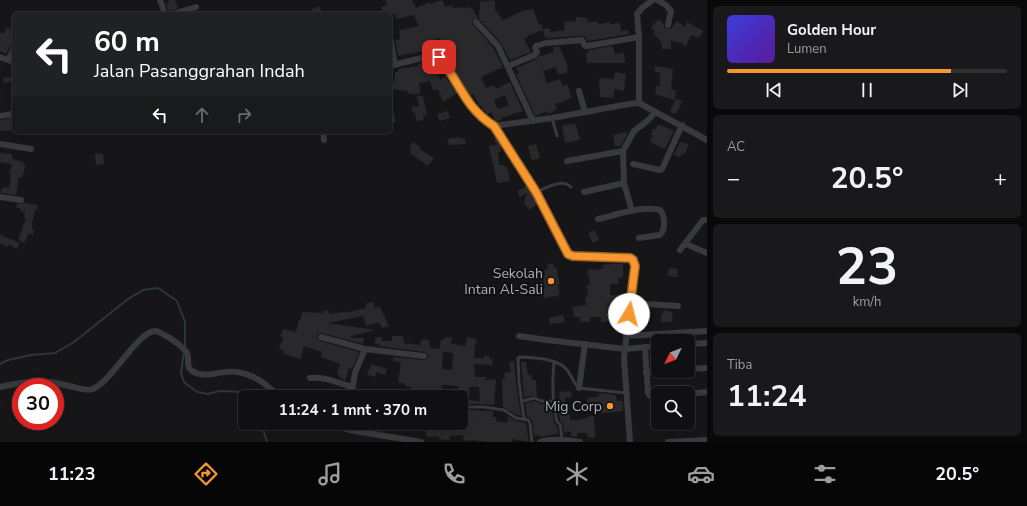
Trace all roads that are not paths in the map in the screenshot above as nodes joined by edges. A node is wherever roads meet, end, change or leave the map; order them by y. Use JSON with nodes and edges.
{"nodes":[{"id":1,"x":160,"y":0,"type":"edge"},
{"id":2,"x":653,"y":0,"type":"edge"},
{"id":3,"x":657,"y":0,"type":"edge"},
{"id":4,"x":196,"y":7,"type":"dead end"},
{"id":5,"x":163,"y":12,"type":"edge"},
{"id":6,"x":180,"y":12,"type":"edge"},
{"id":7,"x":476,"y":22,"type":"dead end"},
{"id":8,"x":668,"y":25,"type":"dead end"},
{"id":9,"x":639,"y":37,"type":"junction"},
{"id":10,"x":0,"y":58,"type":"edge"},
{"id":11,"x":11,"y":61,"type":"edge"},
{"id":12,"x":392,"y":65,"type":"edge"},
{"id":13,"x":508,"y":66,"type":"junction"},
{"id":14,"x":580,"y":91,"type":"dead end"},
{"id":15,"x":639,"y":103,"type":"junction"},
{"id":16,"x":585,"y":112,"type":"junction"},
{"id":17,"x":656,"y":112,"type":"junction"},
{"id":18,"x":12,"y":114,"type":"dead end"},
{"id":19,"x":0,"y":116,"type":"edge"},
{"id":20,"x":552,"y":118,"type":"junction"},
{"id":21,"x":533,"y":121,"type":"junction"},
{"id":22,"x":682,"y":125,"type":"junction"},
{"id":23,"x":494,"y":126,"type":"junction"},
{"id":24,"x":323,"y":134,"type":"edge"},
{"id":25,"x":557,"y":136,"type":"dead end"},
{"id":26,"x":324,"y":140,"type":"dead end"},
{"id":27,"x":707,"y":140,"type":"edge"},
{"id":28,"x":0,"y":144,"type":"edge"},
{"id":29,"x":31,"y":149,"type":"dead end"},
{"id":30,"x":623,"y":151,"type":"junction"},
{"id":31,"x":567,"y":161,"type":"dead end"},
{"id":32,"x":633,"y":164,"type":"dead end"},
{"id":33,"x":624,"y":183,"type":"junction"},
{"id":34,"x":571,"y":187,"type":"dead end"},
{"id":35,"x":536,"y":192,"type":"junction"},
{"id":36,"x":584,"y":192,"type":"dead end"},
{"id":37,"x":0,"y":197,"type":"edge"},
{"id":38,"x":21,"y":200,"type":"dead end"},
{"id":39,"x":632,"y":211,"type":"junction"},
{"id":40,"x":598,"y":219,"type":"dead end"},
{"id":41,"x":707,"y":220,"type":"edge"},
{"id":42,"x":638,"y":238,"type":"dead end"},
{"id":43,"x":686,"y":244,"type":"junction"},
{"id":44,"x":680,"y":250,"type":"dead end"},
{"id":45,"x":707,"y":253,"type":"edge"},
{"id":46,"x":630,"y":303,"type":"junction"},
{"id":47,"x":678,"y":306,"type":"dead end"},
{"id":48,"x":707,"y":331,"type":"edge"},
{"id":49,"x":519,"y":336,"type":"dead end"},
{"id":50,"x":626,"y":336,"type":"junction"},
{"id":51,"x":320,"y":337,"type":"dead end"},
{"id":52,"x":707,"y":343,"type":"edge"},
{"id":53,"x":585,"y":344,"type":"junction"},
{"id":54,"x":695,"y":344,"type":"edge"},
{"id":55,"x":645,"y":347,"type":"junction"},
{"id":56,"x":651,"y":347,"type":"edge"},
{"id":57,"x":625,"y":348,"type":"junction"},
{"id":58,"x":364,"y":349,"type":"junction"},
{"id":59,"x":424,"y":356,"type":"dead end"},
{"id":60,"x":554,"y":362,"type":"junction"},
{"id":61,"x":707,"y":368,"type":"edge"},
{"id":62,"x":695,"y":369,"type":"edge"},
{"id":63,"x":646,"y":372,"type":"junction"},
{"id":64,"x":651,"y":372,"type":"edge"},
{"id":65,"x":310,"y":378,"type":"dead end"},
{"id":66,"x":0,"y":387,"type":"edge"},
{"id":67,"x":352,"y":388,"type":"joint"},
{"id":68,"x":580,"y":388,"type":"junction"},
{"id":69,"x":272,"y":390,"type":"edge"},
{"id":70,"x":707,"y":392,"type":"edge"},
{"id":71,"x":626,"y":393,"type":"junction"},
{"id":72,"x":695,"y":393,"type":"edge"},
{"id":73,"x":651,"y":395,"type":"edge"},
{"id":74,"x":522,"y":401,"type":"junction"},
{"id":75,"x":553,"y":401,"type":"junction"},
{"id":76,"x":468,"y":407,"type":"edge"},
{"id":77,"x":524,"y":419,"type":"junction"},
{"id":78,"x":352,"y":430,"type":"edge"},
{"id":79,"x":562,"y":440,"type":"junction"},
{"id":80,"x":707,"y":440,"type":"edge"},
{"id":81,"x":412,"y":441,"type":"edge"},
{"id":82,"x":422,"y":442,"type":"edge"},
{"id":83,"x":532,"y":442,"type":"edge"},
{"id":84,"x":540,"y":442,"type":"edge"},
{"id":85,"x":580,"y":442,"type":"edge"},
{"id":86,"x":630,"y":442,"type":"edge"},
{"id":87,"x":668,"y":442,"type":"edge"}],
"edges":[{"from":1,"to":5,"type":"street"},
{"from":2,"to":9,"type":"street"},
{"from":3,"to":8,"type":"street"},
{"from":4,"to":6,"type":"street"},
{"from":7,"to":13,"type":"street"},
{"from":9,"to":13,"type":"street"},
{"from":9,"to":15,"type":"street"},
{"from":10,"to":11,"type":"street"},
{"from":12,"to":23,"type":"street"},
{"from":13,"to":21,"type":"street"},
{"from":14,"to":16,"type":"street"},
{"from":15,"to":16,"type":"street"},
{"from":15,"to":17,"type":"street"},
{"from":16,"to":20,"type":"street"},
{"from":17,"to":22,"type":"street"},
{"from":17,"to":30,"type":"street"},
{"from":18,"to":19,"type":"street"},
{"from":20,"to":21,"type":"street"},
{"from":20,"to":25,"type":"lane"},
{"from":21,"to":23,"type":"street"},
{"from":22,"to":27,"type":"street"},
{"from":22,"to":32,"type":"street"},
{"from":23,"to":35,"type":"street"},
{"from":24,"to":26,"type":"street"},
{"from":28,"to":29,"type":"street"},
{"from":30,"to":31,"type":"street"},
{"from":30,"to":33,"type":"street"},
{"from":33,"to":36,"type":"street"},
{"from":33,"to":39,"type":"street"},
{"from":34,"to":35,"type":"lane"},
{"from":35,"to":46,"type":"street"},
{"from":37,"to":38,"type":"street"},
{"from":39,"to":40,"type":"street"},
{"from":39,"to":42,"type":"street"},
{"from":41,"to":43,"type":"street"},
{"from":43,"to":44,"type":"street"},
{"from":43,"to":45,"type":"street"},
{"from":46,"to":47,"type":"street"},
{"from":46,"to":50,"type":"street"},
{"from":48,"to":50,"type":"street"},
{"from":49,"to":53,"type":"street"},
{"from":50,"to":57,"type":"street"},
{"from":51,"to":58,"type":"street"},
{"from":52,"to":54,"type":"street"},
{"from":53,"to":57,"type":"street"},
{"from":53,"to":68,"type":"street"},
{"from":55,"to":56,"type":"street"},
{"from":55,"to":57,"type":"street"},
{"from":55,"to":63,"type":"street"},
{"from":57,"to":71,"type":"street"},
{"from":58,"to":59,"type":"street"},
{"from":58,"to":67,"type":"street"},
{"from":60,"to":68,"type":"lane"},
{"from":60,"to":74,"type":"lane"},
{"from":60,"to":75,"type":"lane"},
{"from":61,"to":62,"type":"street"},
{"from":63,"to":64,"type":"street"},
{"from":63,"to":73,"type":"street"},
{"from":65,"to":67,"type":"street"},
{"from":66,"to":69,"type":"street"},
{"from":68,"to":71,"type":"lane"},
{"from":70,"to":72,"type":"street"},
{"from":71,"to":86,"type":"street"},
{"from":74,"to":75,"type":"lane"},
{"from":74,"to":77,"type":"lane"},
{"from":75,"to":79,"type":"lane"},
{"from":76,"to":77,"type":"lane"},
{"from":77,"to":83,"type":"lane"},
{"from":78,"to":81,"type":"street"},
{"from":79,"to":84,"type":"street"},
{"from":79,"to":85,"type":"street"},
{"from":80,"to":87,"type":"street"},
{"from":81,"to":82,"type":"street"}]}
